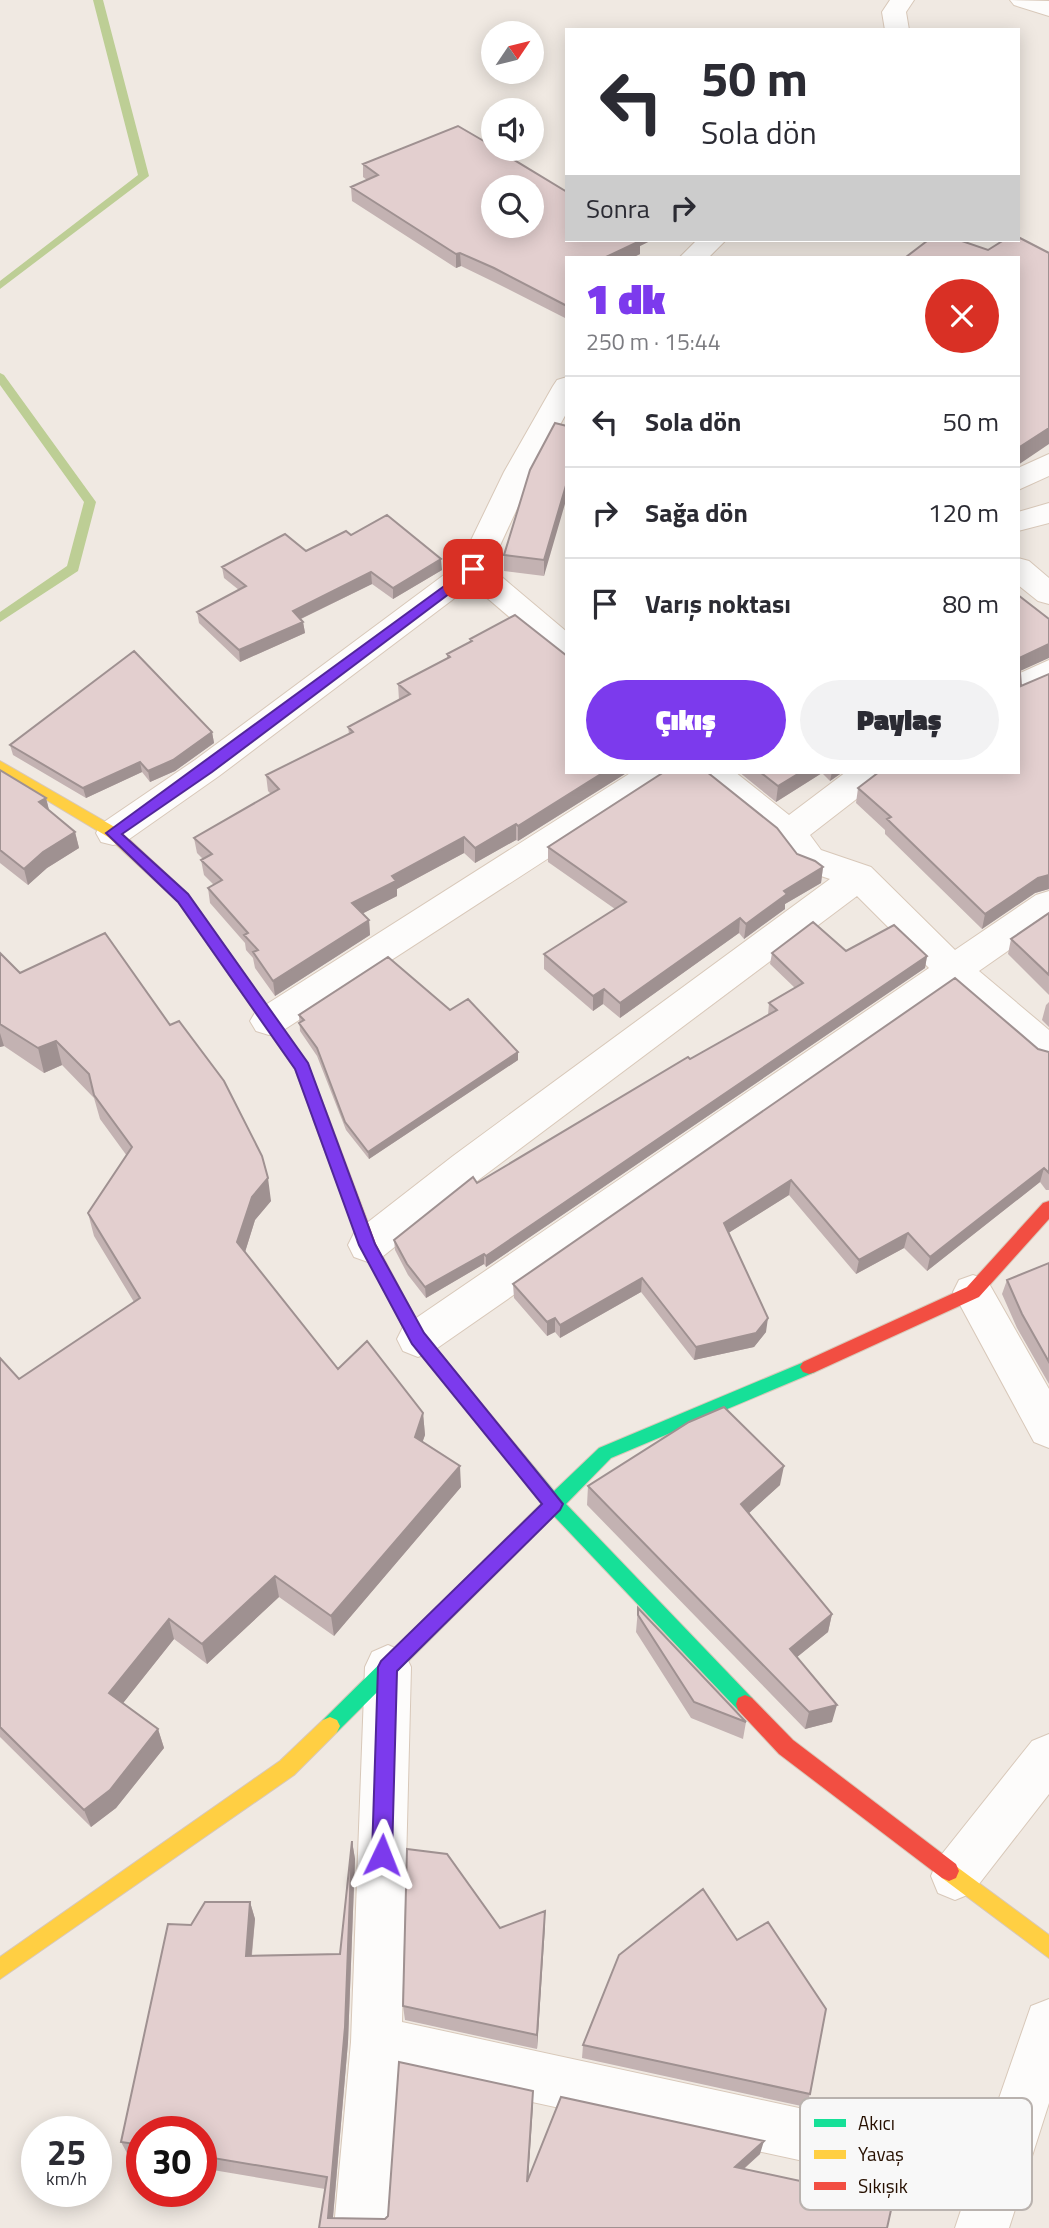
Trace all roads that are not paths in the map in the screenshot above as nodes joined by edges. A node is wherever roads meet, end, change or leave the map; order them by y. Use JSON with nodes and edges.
{"nodes":[{"id":1,"x":902,"y":0,"type":"edge"},
{"id":2,"x":1022,"y":0,"type":"edge"},
{"id":3,"x":1049,"y":9,"type":"edge"},
{"id":4,"x":897,"y":28,"type":"edge"},
{"id":5,"x":711,"y":242,"type":"edge"},
{"id":6,"x":693,"y":256,"type":"edge"},
{"id":7,"x":565,"y":390,"type":"edge"},
{"id":8,"x":1049,"y":463,"type":"edge"},
{"id":9,"x":1020,"y":480,"type":"edge"},
{"id":10,"x":1049,"y":513,"type":"edge"},
{"id":11,"x":1020,"y":521,"type":"edge"},
{"id":12,"x":473,"y":569,"type":"junction"},
{"id":13,"x":1020,"y":570,"type":"edge"},
{"id":14,"x":1049,"y":594,"type":"edge"},
{"id":15,"x":565,"y":647,"type":"edge"},
{"id":16,"x":1049,"y":671,"type":"edge"},
{"id":17,"x":1020,"y":687,"type":"edge"},
{"id":18,"x":0,"y":766,"type":"edge"},
{"id":19,"x":654,"y":774,"type":"edge"},
{"id":20,"x":715,"y":774,"type":"edge"},
{"id":21,"x":866,"y":774,"type":"edge"},
{"id":22,"x":113,"y":833,"type":"junction"},
{"id":23,"x":789,"y":833,"type":"junction"},
{"id":24,"x":859,"y":877,"type":"junction"},
{"id":25,"x":1049,"y":904,"type":"edge"},
{"id":26,"x":954,"y":971,"type":"junction"},
{"id":27,"x":269,"y":1021,"type":"junction"},
{"id":28,"x":1049,"y":1052,"type":"edge"},
{"id":29,"x":1049,"y":1208,"type":"edge"},
{"id":30,"x":368,"y":1245,"type":"junction"},
{"id":31,"x":973,"y":1292,"type":"junction"},
{"id":32,"x":418,"y":1339,"type":"junction"},
{"id":33,"x":1049,"y":1429,"type":"edge"},
{"id":34,"x":554,"y":1504,"type":"junction"},
{"id":35,"x":388,"y":1667,"type":"junction"},
{"id":36,"x":1049,"y":1757,"type":"edge"},
{"id":37,"x":955,"y":1876,"type":"junction"},
{"id":38,"x":1049,"y":1948,"type":"edge"},
{"id":39,"x":0,"y":1969,"type":"edge"},
{"id":40,"x":1049,"y":2024,"type":"edge"},
{"id":41,"x":376,"y":2042,"type":"junction"},
{"id":42,"x":1025,"y":2098,"type":"edge"},
{"id":43,"x":800,"y":2134,"type":"edge"},
{"id":44,"x":361,"y":2228,"type":"edge"}],
"edges":[{"from":1,"to":4,"type":"street"},
{"from":2,"to":3,"type":"street"},
{"from":5,"to":6,"type":"street"},
{"from":7,"to":12,"type":"street"},
{"from":8,"to":9,"type":"street"},
{"from":10,"to":11,"type":"street"},
{"from":12,"to":15,"type":"street"},
{"from":12,"to":22,"type":"street"},
{"from":13,"to":14,"type":"street"},
{"from":16,"to":17,"type":"street"},
{"from":18,"to":22,"type":"street"},
{"from":19,"to":27,"type":"street"},
{"from":20,"to":23,"type":"street"},
{"from":21,"to":23,"type":"street"},
{"from":22,"to":27,"type":"street"},
{"from":23,"to":24,"type":"street"},
{"from":24,"to":26,"type":"street"},
{"from":24,"to":30,"type":"street"},
{"from":25,"to":26,"type":"street"},
{"from":26,"to":28,"type":"street"},
{"from":26,"to":32,"type":"street"},
{"from":27,"to":30,"type":"street"},
{"from":29,"to":31,"type":"street"},
{"from":30,"to":32,"type":"street"},
{"from":31,"to":33,"type":"street"},
{"from":31,"to":34,"type":"street"},
{"from":32,"to":34,"type":"street"},
{"from":34,"to":35,"type":"street"},
{"from":34,"to":37,"type":"street"},
{"from":35,"to":39,"type":"street"},
{"from":35,"to":41,"type":"street"},
{"from":36,"to":37,"type":"street"},
{"from":37,"to":38,"type":"street"},
{"from":40,"to":42,"type":"street"},
{"from":41,"to":43,"type":"street"},
{"from":41,"to":44,"type":"street"}]}
